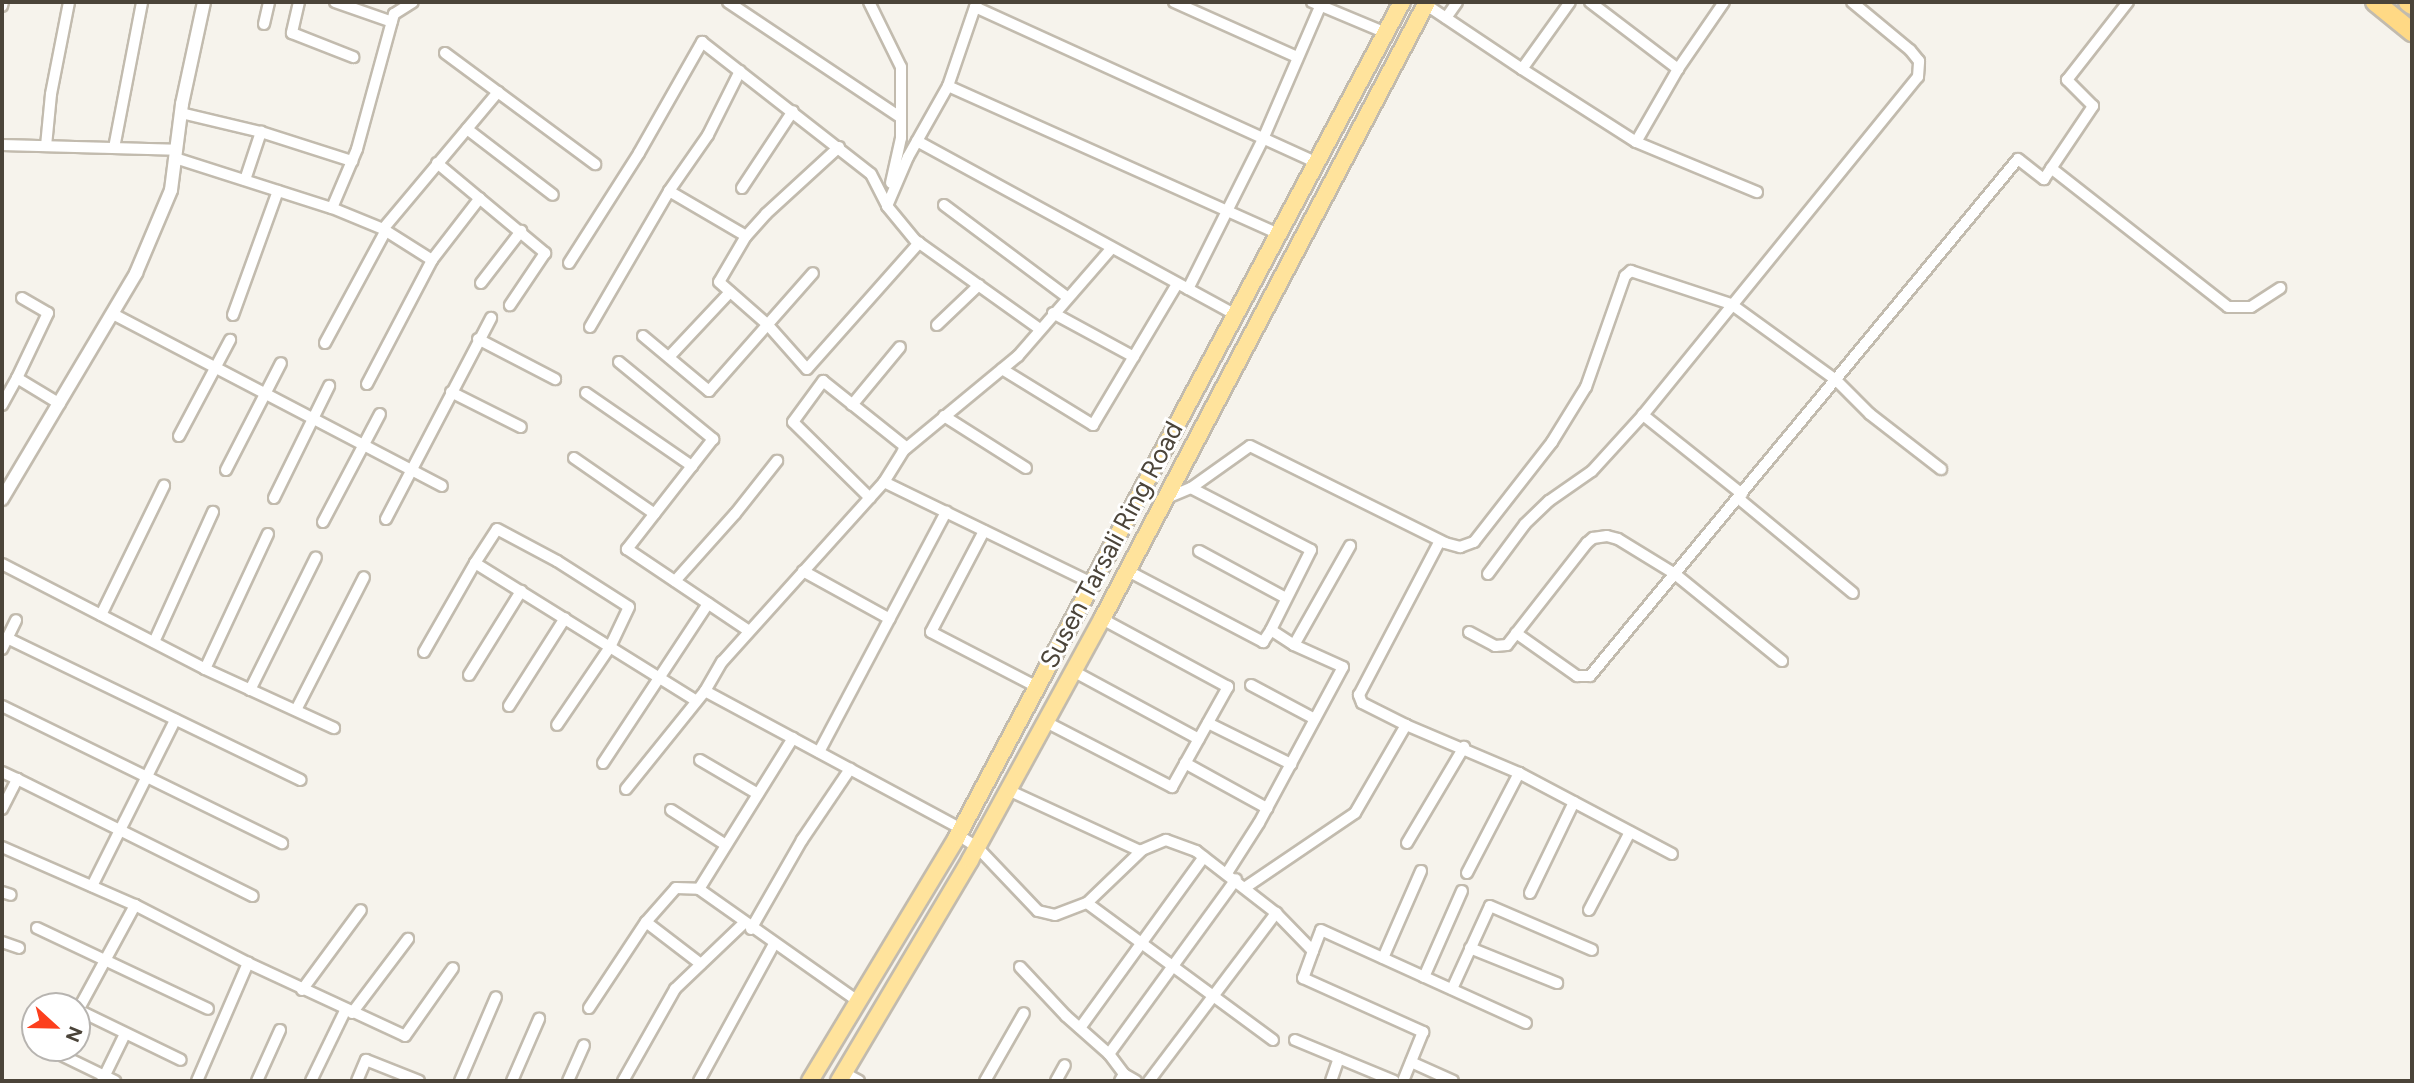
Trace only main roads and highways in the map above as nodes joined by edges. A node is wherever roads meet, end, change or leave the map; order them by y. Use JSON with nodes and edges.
{"nodes":[{"id":1,"x":1402,"y":2,"type":"edge"},
{"id":2,"x":2375,"y":2,"type":"edge"},
{"id":3,"x":1425,"y":3,"type":"edge"},
{"id":4,"x":2412,"y":32,"type":"edge"},
{"id":5,"x":842,"y":1077,"type":"edge"},
{"id":6,"x":810,"y":1081,"type":"edge"}],
"edges":[{"from":1,"to":6,"type":"main road","name":"Susen Tarsali Ring Road"},
{"from":2,"to":4,"type":"highway"},
{"from":3,"to":5,"type":"main road","name":"Susen Tarsali Ring Road"}]}
